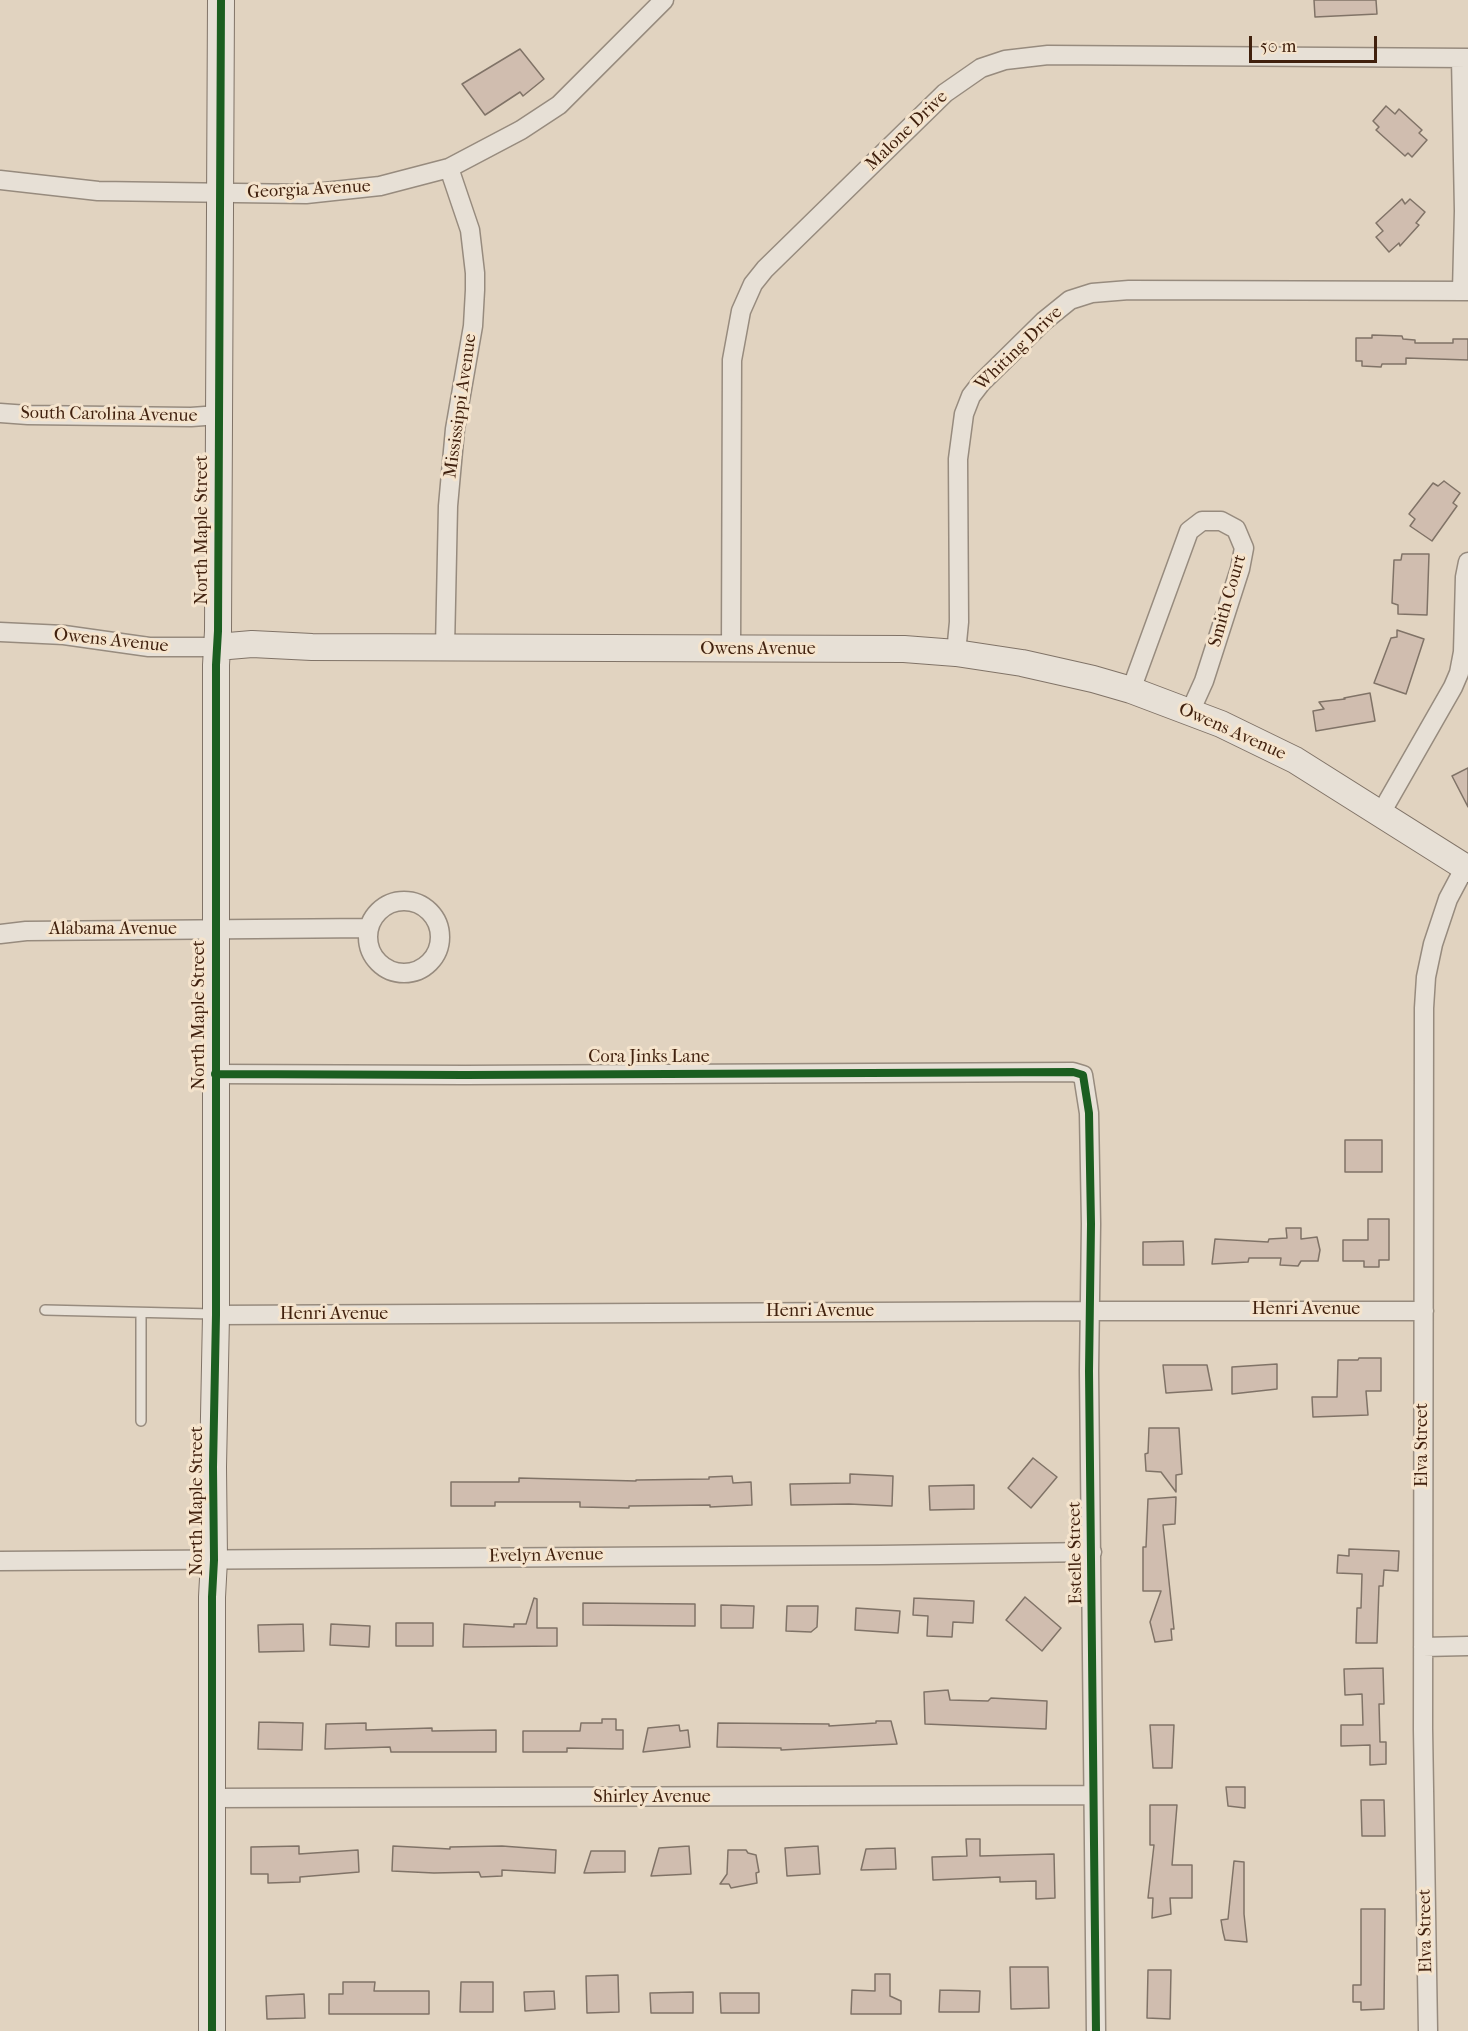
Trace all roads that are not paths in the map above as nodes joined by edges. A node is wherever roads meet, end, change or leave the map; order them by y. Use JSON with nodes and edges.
{"nodes":[{"id":1,"x":221,"y":0,"type":"edge"},
{"id":2,"x":664,"y":0,"type":"edge"},
{"id":3,"x":1465,"y":58,"type":"edge"},
{"id":4,"x":449,"y":168,"type":"junction"},
{"id":5,"x":0,"y":180,"type":"edge"},
{"id":6,"x":219,"y":193,"type":"junction"},
{"id":7,"x":1465,"y":291,"type":"edge"},
{"id":8,"x":0,"y":412,"type":"edge"},
{"id":9,"x":219,"y":415,"type":"junction"},
{"id":10,"x":1468,"y":562,"type":"edge"},
{"id":11,"x":0,"y":632,"type":"edge"},
{"id":12,"x":217,"y":647,"type":"junction"},
{"id":13,"x":445,"y":648,"type":"junction"},
{"id":14,"x":731,"y":650,"type":"junction"},
{"id":15,"x":956,"y":653,"type":"junction"},
{"id":16,"x":1131,"y":690,"type":"junction"},
{"id":17,"x":1190,"y":712,"type":"junction"},
{"id":18,"x":1381,"y":813,"type":"junction"},
{"id":19,"x":1466,"y":868,"type":"edge"},
{"id":20,"x":369,"y":928,"type":"dead end"},
{"id":21,"x":216,"y":930,"type":"junction"},
{"id":22,"x":0,"y":934,"type":"edge"},
{"id":23,"x":215,"y":1074,"type":"junction"},
{"id":24,"x":1083,"y":1075,"type":"joint"},
{"id":25,"x":45,"y":1310,"type":"dead end"},
{"id":26,"x":1090,"y":1311,"type":"junction"},
{"id":27,"x":1424,"y":1311,"type":"junction"},
{"id":28,"x":141,"y":1314,"type":"junction"},
{"id":29,"x":216,"y":1314,"type":"junction"},
{"id":30,"x":141,"y":1421,"type":"dead end"},
{"id":31,"x":1092,"y":1552,"type":"junction"},
{"id":32,"x":214,"y":1560,"type":"junction"},
{"id":33,"x":0,"y":1561,"type":"edge"},
{"id":34,"x":1468,"y":1646,"type":"edge"},
{"id":35,"x":1423,"y":1647,"type":"junction"},
{"id":36,"x":1092,"y":1795,"type":"junction"},
{"id":37,"x":212,"y":1798,"type":"junction"},
{"id":38,"x":212,"y":2031,"type":"edge"},
{"id":39,"x":1096,"y":2031,"type":"edge"},
{"id":40,"x":1428,"y":2031,"type":"edge"}],
"edges":[{"from":1,"to":6,"type":"street","name":"North Maple Street"},
{"from":2,"to":4,"type":"street","name":"Georgia Avenue"},
{"from":3,"to":7,"type":"street"},
{"from":3,"to":14,"type":"street","name":"Malone Drive"},
{"from":4,"to":6,"type":"street","name":"Georgia Avenue"},
{"from":4,"to":13,"type":"street","name":"Mississippi Avenue"},
{"from":5,"to":6,"type":"street","name":"Georgia Avenue"},
{"from":6,"to":9,"type":"street","name":"North Maple Street"},
{"from":7,"to":15,"type":"street","name":"Whiting Drive"},
{"from":8,"to":9,"type":"street","name":"South Carolina Avenue"},
{"from":9,"to":12,"type":"street","name":"North Maple Street"},
{"from":10,"to":18,"type":"street"},
{"from":11,"to":12,"type":"street","name":"Owens Avenue"},
{"from":12,"to":13,"type":"street","name":"Owens Avenue"},
{"from":12,"to":21,"type":"street","name":"North Maple Street"},
{"from":13,"to":14,"type":"street","name":"Owens Avenue"},
{"from":14,"to":15,"type":"street","name":"Owens Avenue"},
{"from":15,"to":16,"type":"street","name":"Owens Avenue"},
{"from":16,"to":17,"type":"street","name":"Owens Avenue"},
{"from":16,"to":17,"type":"street","name":"Smith Court"},
{"from":17,"to":18,"type":"street","name":"Owens Avenue"},
{"from":18,"to":19,"type":"street","name":"Owens Avenue"},
{"from":19,"to":27,"type":"street","name":"Elva Street"},
{"from":20,"to":21,"type":"street","name":"Alabama Avenue"},
{"from":21,"to":22,"type":"street","name":"Alabama Avenue"},
{"from":21,"to":23,"type":"street","name":"North Maple Street"},
{"from":23,"to":24,"type":"street","name":"Cora Jinks Lane"},
{"from":23,"to":29,"type":"street","name":"North Maple Street"},
{"from":24,"to":26,"type":"street","name":"Estelle Street"},
{"from":25,"to":28,"type":"lane"},
{"from":26,"to":27,"type":"street","name":"Henri Avenue"},
{"from":26,"to":29,"type":"street","name":"Henri Avenue"},
{"from":26,"to":31,"type":"street","name":"Estelle Street"},
{"from":27,"to":35,"type":"street","name":"Elva Street"},
{"from":28,"to":29,"type":"lane"},
{"from":28,"to":30,"type":"lane"},
{"from":29,"to":32,"type":"street","name":"North Maple Street"},
{"from":31,"to":32,"type":"street","name":"Evelyn Avenue"},
{"from":31,"to":36,"type":"street","name":"Estelle Street"},
{"from":32,"to":33,"type":"street","name":"Evelyn Avenue"},
{"from":32,"to":37,"type":"street","name":"North Maple Street"},
{"from":34,"to":35,"type":"street"},
{"from":35,"to":40,"type":"street","name":"Elva Street"},
{"from":36,"to":37,"type":"street","name":"Shirley Avenue"},
{"from":36,"to":39,"type":"street","name":"Estelle Street"},
{"from":37,"to":38,"type":"street","name":"North Maple Street"}]}
